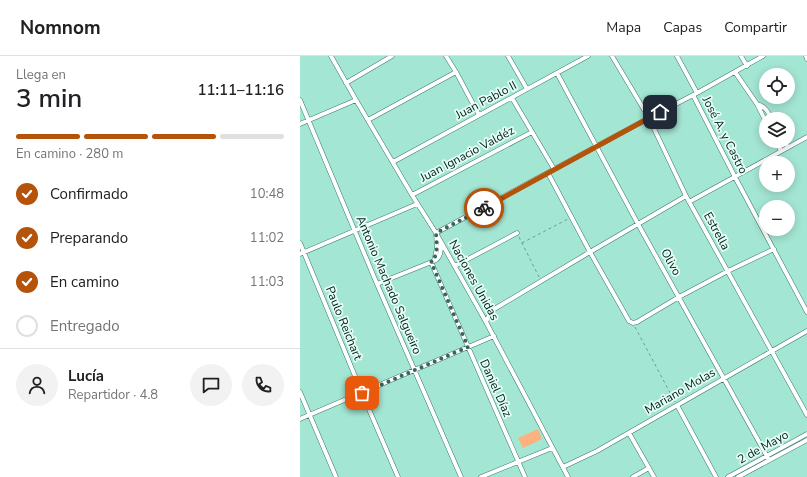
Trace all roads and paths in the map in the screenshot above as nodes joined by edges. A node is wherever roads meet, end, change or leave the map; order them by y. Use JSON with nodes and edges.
{"nodes":[{"id":1,"x":331,"y":56,"type":"edge"},
{"id":2,"x":392,"y":56,"type":"edge"},
{"id":3,"x":446,"y":56,"type":"edge"},
{"id":4,"x":508,"y":56,"type":"edge"},
{"id":5,"x":588,"y":56,"type":"edge"},
{"id":6,"x":612,"y":56,"type":"edge"},
{"id":7,"x":677,"y":56,"type":"edge"},
{"id":8,"x":741,"y":56,"type":"edge"},
{"id":9,"x":764,"y":56,"type":"edge"},
{"id":10,"x":747,"y":66,"type":"junction"},
{"id":11,"x":456,"y":72,"type":"junction"},
{"id":12,"x":735,"y":72,"type":"junction"},
{"id":13,"x":557,"y":73,"type":"junction"},
{"id":14,"x":346,"y":83,"type":"junction"},
{"id":15,"x":527,"y":89,"type":"junction"},
{"id":16,"x":695,"y":94,"type":"junction"},
{"id":17,"x":512,"y":98,"type":"junction"},
{"id":18,"x":300,"y":100,"type":"edge"},
{"id":19,"x":356,"y":100,"type":"junction"},
{"id":20,"x":757,"y":104,"type":"junction"},
{"id":21,"x":761,"y":112,"type":"edge"},
{"id":22,"x":768,"y":112,"type":"edge"},
{"id":23,"x":479,"y":115,"type":"junction"},
{"id":24,"x":649,"y":118,"type":"junction"},
{"id":25,"x":368,"y":120,"type":"junction"},
{"id":26,"x":309,"y":121,"type":"junction"},
{"id":27,"x":300,"y":124,"type":"edge"},
{"id":28,"x":532,"y":132,"type":"junction"},
{"id":29,"x":807,"y":137,"type":"edge"},
{"id":30,"x":795,"y":143,"type":"edge"},
{"id":31,"x":597,"y":146,"type":"junction"},
{"id":32,"x":780,"y":148,"type":"edge"},
{"id":33,"x":786,"y":148,"type":"edge"},
{"id":34,"x":781,"y":151,"type":"junction"},
{"id":35,"x":393,"y":162,"type":"junction"},
{"id":36,"x":554,"y":169,"type":"junction"},
{"id":37,"x":548,"y":173,"type":"junction"},
{"id":38,"x":735,"y":177,"type":"junction"},
{"id":39,"x":412,"y":195,"type":"junction"},
{"id":40,"x":686,"y":196,"type":"junction"},
{"id":41,"x":689,"y":202,"type":"junction"},
{"id":42,"x":417,"y":204,"type":"junction"},
{"id":43,"x":572,"y":217,"type":"junction"},
{"id":44,"x":638,"y":224,"type":"junction"},
{"id":45,"x":355,"y":230,"type":"junction"},
{"id":46,"x":517,"y":232,"type":"joint"},
{"id":47,"x":436,"y":233,"type":"junction"},
{"id":48,"x":300,"y":242,"type":"edge"},
{"id":49,"x":442,"y":243,"type":"junction"},
{"id":50,"x":522,"y":243,"type":"junction"},
{"id":51,"x":774,"y":249,"type":"junction"},
{"id":52,"x":590,"y":252,"type":"junction"},
{"id":53,"x":302,"y":253,"type":"edge"},
{"id":54,"x":433,"y":261,"type":"junction"},
{"id":55,"x":455,"y":266,"type":"junction"},
{"id":56,"x":728,"y":271,"type":"junction"},
{"id":57,"x":541,"y":281,"type":"junction"},
{"id":58,"x":377,"y":284,"type":"junction"},
{"id":59,"x":679,"y":297,"type":"junction"},
{"id":60,"x":807,"y":312,"type":"edge"},
{"id":61,"x":486,"y":322,"type":"junction"},
{"id":62,"x":633,"y":323,"type":"junction"},
{"id":63,"x":807,"y":331,"type":"edge"},
{"id":64,"x":494,"y":336,"type":"junction"},
{"id":65,"x":468,"y":347,"type":"junction"},
{"id":66,"x":772,"y":351,"type":"junction"},
{"id":67,"x":414,"y":370,"type":"junction"},
{"id":68,"x":724,"y":378,"type":"junction"},
{"id":69,"x":300,"y":392,"type":"edge"},
{"id":70,"x":362,"y":393,"type":"junction"},
{"id":71,"x":677,"y":405,"type":"junction"},
{"id":72,"x":310,"y":415,"type":"junction"},
{"id":73,"x":807,"y":415,"type":"edge"},
{"id":74,"x":300,"y":419,"type":"edge"},
{"id":75,"x":629,"y":433,"type":"junction"},
{"id":76,"x":806,"y":438,"type":"edge"},
{"id":77,"x":552,"y":448,"type":"junction"},
{"id":78,"x":768,"y":458,"type":"junction"},
{"id":79,"x":518,"y":462,"type":"junction"},
{"id":80,"x":563,"y":467,"type":"junction"},
{"id":81,"x":649,"y":468,"type":"junction"},
{"id":82,"x":336,"y":477,"type":"edge"},
{"id":83,"x":398,"y":477,"type":"edge"},
{"id":84,"x":461,"y":477,"type":"edge"},
{"id":85,"x":481,"y":477,"type":"edge"},
{"id":86,"x":525,"y":477,"type":"edge"},
{"id":87,"x":568,"y":477,"type":"edge"},
{"id":88,"x":633,"y":477,"type":"edge"},
{"id":89,"x":654,"y":477,"type":"edge"},
{"id":90,"x":716,"y":477,"type":"edge"},
{"id":91,"x":728,"y":477,"type":"edge"},
{"id":92,"x":738,"y":477,"type":"edge"}],
"edges":[{"from":1,"to":14,"type":"street","name":"Naciones Unidas"},
{"from":2,"to":14,"type":"street"},
{"from":3,"to":11,"type":"street"},
{"from":4,"to":15,"type":"street"},
{"from":5,"to":13,"type":"street","name":"Juan Pablo II"},
{"from":6,"to":24,"type":"street","name":"Estrella"},
{"from":7,"to":16,"type":"street","name":"José A. y Castro"},
{"from":8,"to":10,"type":"street"},
{"from":9,"to":10,"type":"street"},
{"from":10,"to":12,"type":"street"},
{"from":11,"to":23,"type":"street"},
{"from":11,"to":25,"type":"street"},
{"from":12,"to":16,"type":"street"},
{"from":12,"to":20,"type":"street"},
{"from":13,"to":15,"type":"street","name":"Juan Pablo II"},
{"from":13,"to":31,"type":"street","name":"Olivo"},
{"from":14,"to":19,"type":"street","name":"Naciones Unidas"},
{"from":15,"to":17,"type":"street","name":"Juan Pablo II"},
{"from":16,"to":24,"type":"street"},
{"from":16,"to":38,"type":"street","name":"José A. y Castro"},
{"from":17,"to":23,"type":"street","name":"Juan Pablo II"},
{"from":17,"to":28,"type":"street"},
{"from":18,"to":26,"type":"street","name":"Antonio Machado Salgueiro"},
{"from":19,"to":25,"type":"street","name":"Naciones Unidas"},
{"from":19,"to":26,"type":"street"},
{"from":20,"to":21,"type":"street"},
{"from":20,"to":22,"type":"street"},
{"from":23,"to":35,"type":"street","name":"Juan Pablo II"},
{"from":24,"to":31,"type":"street"},
{"from":24,"to":40,"type":"street","name":"Estrella"},
{"from":25,"to":35,"type":"street","name":"Naciones Unidas"},
{"from":26,"to":27,"type":"street"},
{"from":26,"to":45,"type":"street","name":"Antonio Machado Salgueiro"},
{"from":28,"to":36,"type":"street"},
{"from":28,"to":39,"type":"street","name":"Juan Ignacio Valdéz"},
{"from":29,"to":30,"type":"street"},
{"from":31,"to":36,"type":"street"},
{"from":31,"to":44,"type":"street","name":"Olivo"},
{"from":32,"to":34,"type":"street"},
{"from":33,"to":34,"type":"street"},
{"from":34,"to":38,"type":"street"},
{"from":35,"to":39,"type":"street","name":"Naciones Unidas"},
{"from":36,"to":37,"type":"street"},
{"from":37,"to":43,"type":"street"},
{"from":37,"to":47,"type":"street"},
{"from":38,"to":41,"type":"street"},
{"from":38,"to":51,"type":"street","name":"José A. y Castro"},
{"from":39,"to":42,"type":"street","name":"Naciones Unidas"},
{"from":40,"to":41,"type":"street","name":"Estrella"},
{"from":40,"to":44,"type":"street"},
{"from":41,"to":56,"type":"street","name":"Estrella"},
{"from":42,"to":45,"type":"street"},
{"from":42,"to":47,"type":"street","name":"Naciones Unidas"},
{"from":43,"to":50,"type":"path"},
{"from":43,"to":52,"type":"street"},
{"from":44,"to":52,"type":"street"},
{"from":44,"to":59,"type":"street","name":"Olivo"},
{"from":45,"to":53,"type":"street"},
{"from":45,"to":58,"type":"street","name":"Antonio Machado Salgueiro"},
{"from":46,"to":50,"type":"path"},
{"from":46,"to":55,"type":"street"},
{"from":47,"to":49,"type":"street","name":"Naciones Unidas"},
{"from":47,"to":54,"type":"street"},
{"from":48,"to":53,"type":"street","name":"Paulo Reichart"},
{"from":49,"to":54,"type":"street"},
{"from":49,"to":55,"type":"street","name":"Naciones Unidas"},
{"from":50,"to":57,"type":"path"},
{"from":51,"to":56,"type":"street"},
{"from":51,"to":60,"type":"street","name":"José A. y Castro"},
{"from":52,"to":57,"type":"street"},
{"from":52,"to":62,"type":"street"},
{"from":53,"to":70,"type":"street","name":"Paulo Reichart"},
{"from":54,"to":58,"type":"street"},
{"from":54,"to":65,"type":"street","name":"Daniel Díaz"},
{"from":55,"to":61,"type":"street","name":"Naciones Unidas"},
{"from":56,"to":59,"type":"street"},
{"from":56,"to":66,"type":"street","name":"Estrella"},
{"from":57,"to":61,"type":"street"},
{"from":58,"to":67,"type":"street","name":"Antonio Machado Salgueiro"},
{"from":59,"to":62,"type":"street"},
{"from":59,"to":68,"type":"street","name":"Olivo"},
{"from":61,"to":64,"type":"street","name":"Naciones Unidas"},
{"from":62,"to":71,"type":"path"},
{"from":63,"to":66,"type":"street","name":"Mariano Molas"},
{"from":64,"to":65,"type":"street"},
{"from":64,"to":77,"type":"street","name":"Naciones Unidas"},
{"from":65,"to":67,"type":"street"},
{"from":65,"to":79,"type":"street","name":"Daniel Díaz"},
{"from":66,"to":68,"type":"street","name":"Mariano Molas"},
{"from":66,"to":73,"type":"street","name":"Estrella"},
{"from":67,"to":70,"type":"street"},
{"from":67,"to":84,"type":"street","name":"Antonio Machado Salgueiro"},
{"from":68,"to":71,"type":"street","name":"Mariano Molas"},
{"from":68,"to":78,"type":"street","name":"Olivo"},
{"from":69,"to":72,"type":"street"},
{"from":70,"to":72,"type":"street"},
{"from":70,"to":83,"type":"street","name":"Paulo Reichart"},
{"from":71,"to":75,"type":"street","name":"Mariano Molas"},
{"from":71,"to":90,"type":"street"},
{"from":72,"to":74,"type":"street"},
{"from":72,"to":82,"type":"street"},
{"from":75,"to":80,"type":"street","name":"Mariano Molas"},
{"from":75,"to":81,"type":"street"},
{"from":76,"to":78,"type":"street","name":"2 de Mayo"},
{"from":77,"to":79,"type":"street"},
{"from":77,"to":80,"type":"street","name":"Naciones Unidas"},
{"from":78,"to":91,"type":"street","name":"2 de Mayo"},
{"from":78,"to":92,"type":"street","name":"2 de Mayo"},
{"from":79,"to":85,"type":"street"},
{"from":79,"to":86,"type":"street","name":"Daniel Díaz"},
{"from":80,"to":87,"type":"street","name":"Naciones Unidas"},
{"from":81,"to":88,"type":"street"},
{"from":81,"to":89,"type":"street"}]}
